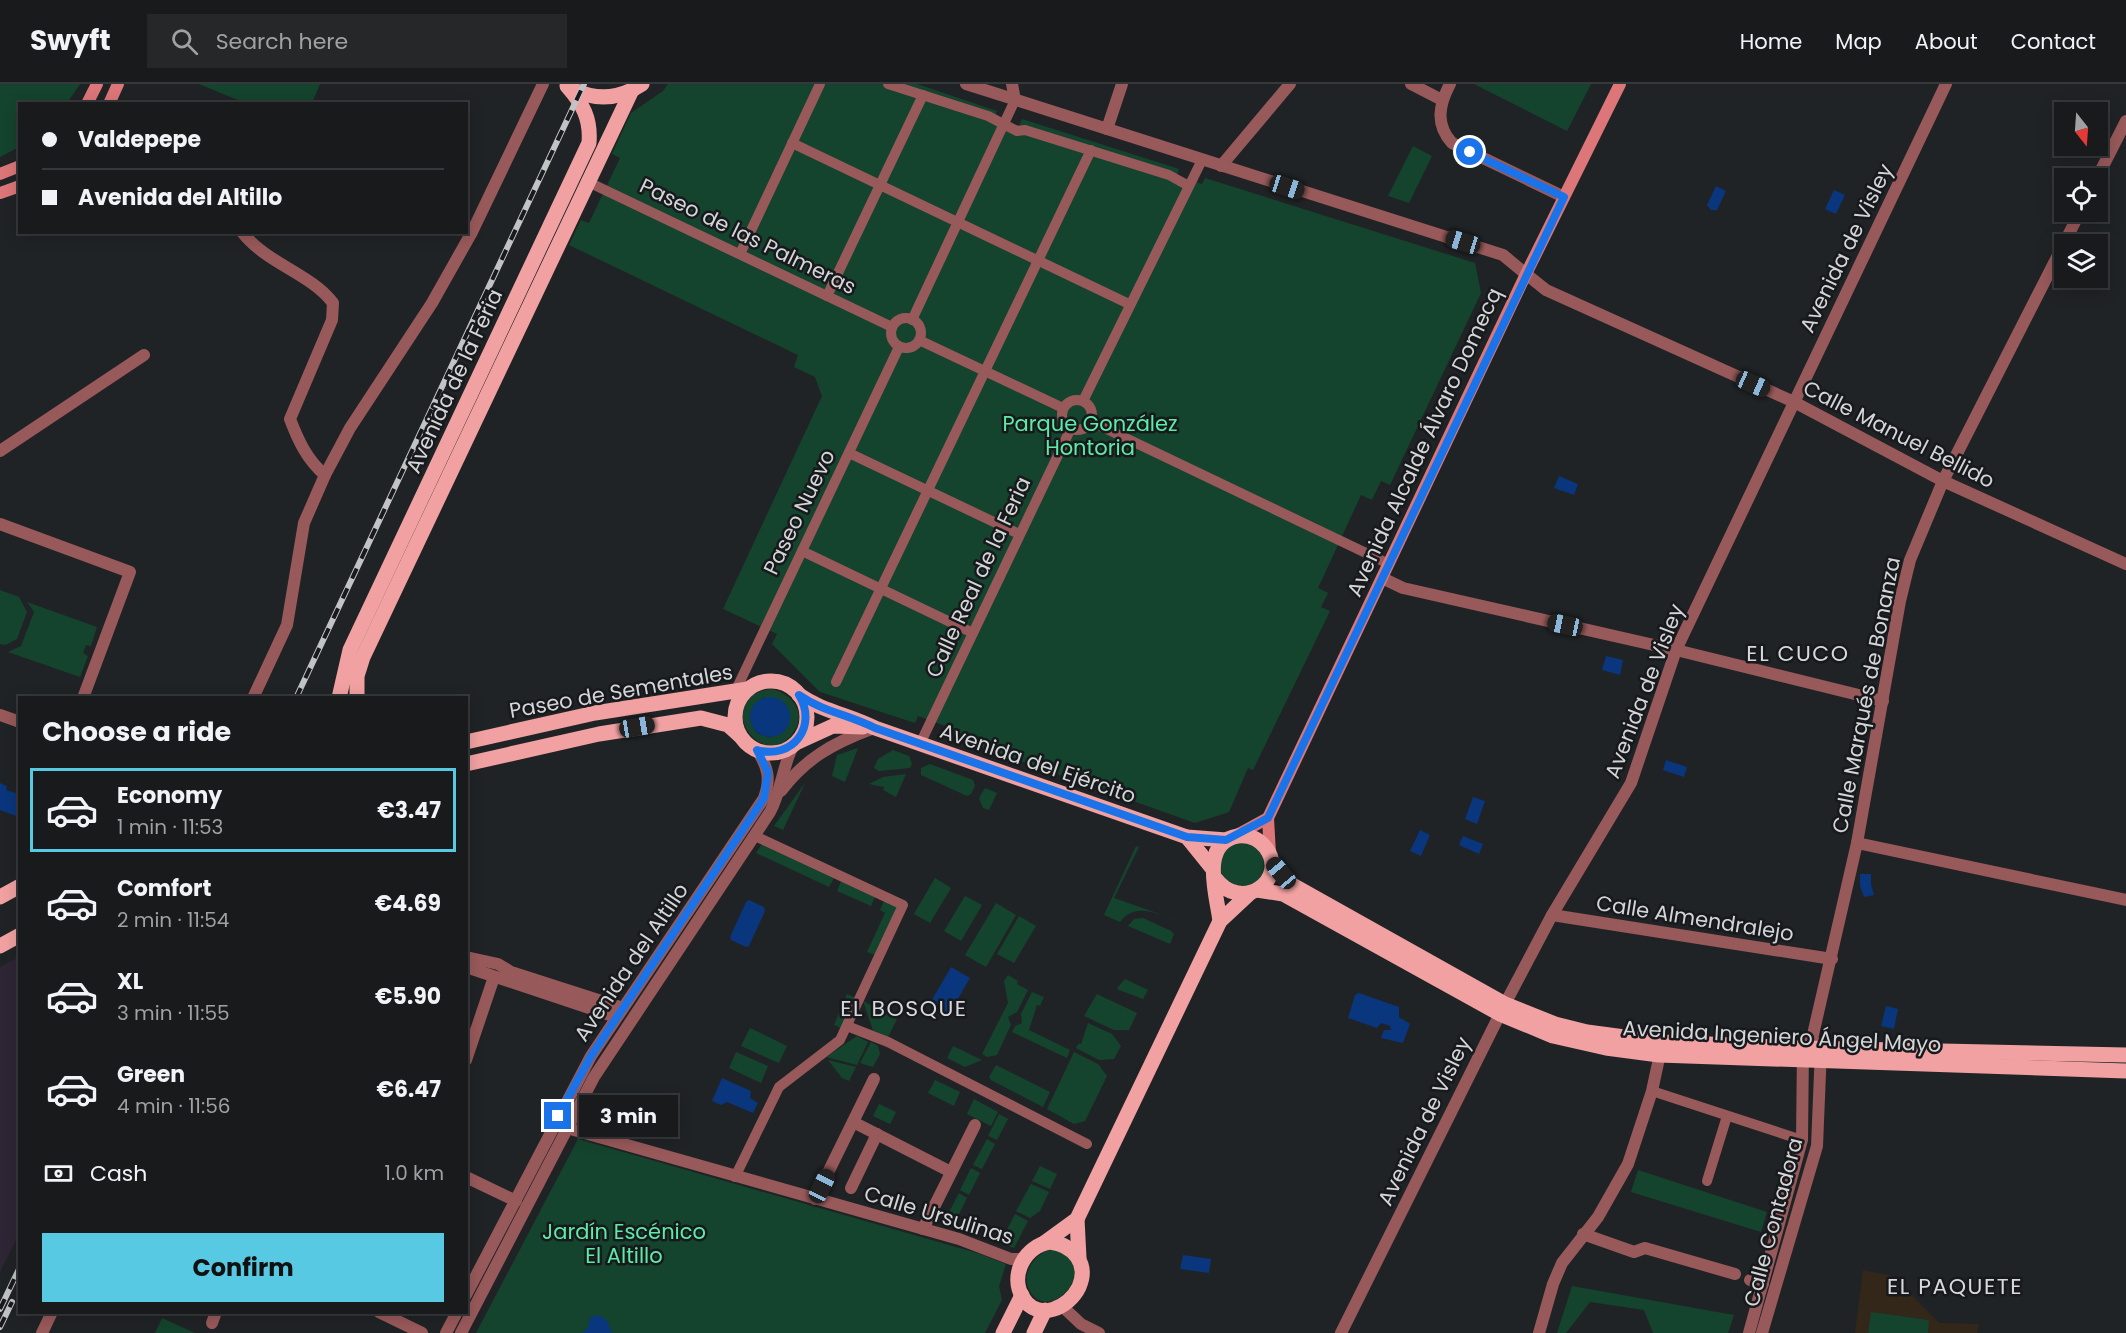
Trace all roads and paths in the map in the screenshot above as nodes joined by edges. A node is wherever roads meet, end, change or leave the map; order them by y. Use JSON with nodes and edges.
{"nodes":[{"id":1,"x":97,"y":84,"type":"edge"},
{"id":2,"x":118,"y":84,"type":"edge"},
{"id":3,"x":543,"y":84,"type":"edge"},
{"id":4,"x":820,"y":84,"type":"edge"},
{"id":5,"x":888,"y":84,"type":"edge"},
{"id":6,"x":966,"y":84,"type":"edge"},
{"id":7,"x":1012,"y":84,"type":"edge"},
{"id":8,"x":1122,"y":84,"type":"edge"},
{"id":9,"x":1290,"y":84,"type":"edge"},
{"id":10,"x":1411,"y":84,"type":"edge"},
{"id":11,"x":1450,"y":84,"type":"edge"},
{"id":12,"x":1620,"y":84,"type":"edge"},
{"id":13,"x":1946,"y":84,"type":"edge"},
{"id":14,"x":566,"y":85,"type":"edge"},
{"id":15,"x":637,"y":88,"type":"edge"},
{"id":16,"x":922,"y":95,"type":"junction"},
{"id":17,"x":1015,"y":100,"type":"junction"},
{"id":18,"x":1442,"y":100,"type":"junction"},
{"id":19,"x":88,"y":102,"type":"edge"},
{"id":20,"x":110,"y":102,"type":"edge"},
{"id":21,"x":2126,"y":121,"type":"edge"},
{"id":22,"x":1005,"y":126,"type":"junction"},
{"id":23,"x":1107,"y":129,"type":"junction"},
{"id":24,"x":792,"y":143,"type":"junction"},
{"id":25,"x":1090,"y":150,"type":"junction"},
{"id":26,"x":1202,"y":160,"type":"junction"},
{"id":27,"x":1221,"y":166,"type":"junction"},
{"id":28,"x":18,"y":167,"type":"edge"},
{"id":29,"x":2102,"y":168,"type":"edge"},
{"id":30,"x":0,"y":174,"type":"edge"},
{"id":31,"x":586,"y":181,"type":"junction"},
{"id":32,"x":880,"y":185,"type":"junction"},
{"id":33,"x":1187,"y":185,"type":"junction"},
{"id":34,"x":18,"y":187,"type":"edge"},
{"id":35,"x":0,"y":193,"type":"edge"},
{"id":36,"x":1564,"y":197,"type":"junction"},
{"id":37,"x":2075,"y":222,"type":"edge"},
{"id":38,"x":958,"y":223,"type":"junction"},
{"id":39,"x":244,"y":234,"type":"edge"},
{"id":40,"x":740,"y":254,"type":"junction"},
{"id":41,"x":1038,"y":260,"type":"junction"},
{"id":42,"x":1526,"y":274,"type":"junction"},
{"id":43,"x":827,"y":296,"type":"junction"},
{"id":44,"x":1129,"y":304,"type":"junction"},
{"id":45,"x":912,"y":320,"type":"junction"},
{"id":46,"x":892,"y":327,"type":"junction"},
{"id":47,"x":919,"y":340,"type":"junction"},
{"id":48,"x":899,"y":347,"type":"junction"},
{"id":49,"x":144,"y":355,"type":"dead end"},
{"id":50,"x":985,"y":372,"type":"junction"},
{"id":51,"x":1083,"y":401,"type":"junction"},
{"id":52,"x":1794,"y":402,"type":"junction"},
{"id":53,"x":1063,"y":408,"type":"junction"},
{"id":54,"x":1090,"y":421,"type":"junction"},
{"id":55,"x":1071,"y":428,"type":"junction"},
{"id":56,"x":0,"y":451,"type":"edge"},
{"id":57,"x":849,"y":453,"type":"junction"},
{"id":58,"x":325,"y":475,"type":"junction"},
{"id":59,"x":1942,"y":481,"type":"junction"},
{"id":60,"x":928,"y":490,"type":"junction"},
{"id":61,"x":0,"y":524,"type":"edge"},
{"id":62,"x":1019,"y":534,"type":"junction"},
{"id":63,"x":802,"y":551,"type":"junction"},
{"id":64,"x":1389,"y":564,"type":"junction"},
{"id":65,"x":2126,"y":564,"type":"edge"},
{"id":66,"x":1382,"y":578,"type":"junction"},
{"id":67,"x":881,"y":589,"type":"junction"},
{"id":68,"x":973,"y":633,"type":"junction"},
{"id":69,"x":1676,"y":650,"type":"junction"},
{"id":70,"x":836,"y":682,"type":"dead end"},
{"id":71,"x":741,"y":692,"type":"junction"},
{"id":72,"x":799,"y":695,"type":"junction"},
{"id":73,"x":84,"y":696,"type":"edge"},
{"id":74,"x":254,"y":696,"type":"edge"},
{"id":75,"x":339,"y":696,"type":"edge"},
{"id":76,"x":357,"y":696,"type":"edge"},
{"id":77,"x":1883,"y":701,"type":"junction"},
{"id":78,"x":0,"y":715,"type":"edge"},
{"id":79,"x":18,"y":721,"type":"edge"},
{"id":80,"x":875,"y":728,"type":"junction"},
{"id":81,"x":739,"y":735,"type":"junction"},
{"id":82,"x":468,"y":742,"type":"edge"},
{"id":83,"x":794,"y":744,"type":"junction"},
{"id":84,"x":920,"y":744,"type":"junction"},
{"id":85,"x":757,"y":750,"type":"junction"},
{"id":86,"x":468,"y":764,"type":"edge"},
{"id":87,"x":780,"y":792,"type":"junction"},
{"id":88,"x":1268,"y":818,"type":"junction"},
{"id":89,"x":754,"y":836,"type":"junction"},
{"id":90,"x":1187,"y":837,"type":"junction"},
{"id":91,"x":1230,"y":838,"type":"junction"},
{"id":92,"x":1857,"y":843,"type":"junction"},
{"id":93,"x":1271,"y":859,"type":"junction"},
{"id":94,"x":1214,"y":873,"type":"junction"},
{"id":95,"x":18,"y":887,"type":"edge"},
{"id":96,"x":1254,"y":892,"type":"junction"},
{"id":97,"x":0,"y":897,"type":"edge"},
{"id":98,"x":2126,"y":900,"type":"edge"},
{"id":99,"x":1552,"y":915,"type":"junction"},
{"id":100,"x":1220,"y":921,"type":"junction"},
{"id":101,"x":18,"y":936,"type":"edge"},
{"id":102,"x":0,"y":946,"type":"edge"},
{"id":103,"x":468,"y":958,"type":"edge"},
{"id":104,"x":1832,"y":959,"type":"junction"},
{"id":105,"x":468,"y":967,"type":"edge"},
{"id":106,"x":497,"y":973,"type":"junction"},
{"id":107,"x":1502,"y":1009,"type":"junction"},
{"id":108,"x":620,"y":1012,"type":"junction"},
{"id":109,"x":847,"y":1026,"type":"junction"},
{"id":110,"x":1661,"y":1048,"type":"junction"},
{"id":111,"x":1812,"y":1051,"type":"junction"},
{"id":112,"x":468,"y":1054,"type":"edge"},
{"id":113,"x":2126,"y":1055,"type":"edge"},
{"id":114,"x":2126,"y":1071,"type":"edge"},
{"id":115,"x":874,"y":1079,"type":"dead end"},
{"id":116,"x":1652,"y":1091,"type":"junction"},
{"id":117,"x":1727,"y":1116,"type":"junction"},
{"id":118,"x":854,"y":1122,"type":"junction"},
{"id":119,"x":975,"y":1125,"type":"dead end"},
{"id":120,"x":567,"y":1128,"type":"junction"},
{"id":121,"x":877,"y":1134,"type":"junction"},
{"id":122,"x":1802,"y":1140,"type":"junction"},
{"id":123,"x":1088,"y":1144,"type":"dead end"},
{"id":124,"x":951,"y":1172,"type":"junction"},
{"id":125,"x":735,"y":1177,"type":"junction"},
{"id":126,"x":468,"y":1179,"type":"edge"},
{"id":127,"x":1707,"y":1181,"type":"dead end"},
{"id":128,"x":851,"y":1188,"type":"dead end"},
{"id":129,"x":815,"y":1199,"type":"junction"},
{"id":130,"x":516,"y":1201,"type":"junction"},
{"id":131,"x":1077,"y":1219,"type":"junction"},
{"id":132,"x":923,"y":1229,"type":"junction"},
{"id":133,"x":1583,"y":1234,"type":"junction"},
{"id":134,"x":1044,"y":1243,"type":"junction"},
{"id":135,"x":1079,"y":1258,"type":"junction"},
{"id":136,"x":1023,"y":1259,"type":"junction"},
{"id":137,"x":1735,"y":1274,"type":"dead end"},
{"id":138,"x":1750,"y":1280,"type":"dead end"},
{"id":139,"x":1763,"y":1284,"type":"junction"},
{"id":140,"x":468,"y":1290,"type":"edge"},
{"id":141,"x":1022,"y":1295,"type":"junction"},
{"id":142,"x":1063,"y":1307,"type":"junction"},
{"id":143,"x":1045,"y":1310,"type":"junction"},
{"id":144,"x":51,"y":1314,"type":"edge"},
{"id":145,"x":383,"y":1314,"type":"edge"},
{"id":146,"x":456,"y":1314,"type":"edge"},
{"id":147,"x":42,"y":1333,"type":"edge"},
{"id":148,"x":422,"y":1333,"type":"edge"},
{"id":149,"x":446,"y":1333,"type":"edge"},
{"id":150,"x":461,"y":1333,"type":"edge"},
{"id":151,"x":1004,"y":1333,"type":"edge"},
{"id":152,"x":1034,"y":1333,"type":"edge"},
{"id":153,"x":1099,"y":1333,"type":"edge"},
{"id":154,"x":1341,"y":1333,"type":"edge"},
{"id":155,"x":1539,"y":1333,"type":"edge"},
{"id":156,"x":1749,"y":1333,"type":"edge"},
{"id":157,"x":1762,"y":1333,"type":"edge"}],
"edges":[{"from":1,"to":19,"type":"main road"},
{"from":2,"to":20,"type":"main road"},
{"from":3,"to":58,"type":"street"},
{"from":4,"to":24,"type":"street"},
{"from":5,"to":16,"type":"street"},
{"from":6,"to":17,"type":"street","name":"Calle Manuel Bellido"},
{"from":7,"to":17,"type":"street"},
{"from":8,"to":23,"type":"street"},
{"from":9,"to":27,"type":"street"},
{"from":10,"to":18,"type":"street"},
{"from":11,"to":18,"type":"street"},
{"from":12,"to":36,"type":"main road","name":"Avenida Alcalde Álvaro Domecq"},
{"from":13,"to":52,"type":"street","name":"Avenida de Visley"},
{"from":14,"to":15,"type":"main road"},
{"from":14,"to":75,"type":"main road","name":"Avenida de la Feria"},
{"from":15,"to":31,"type":"main road","name":"Avenida de la Feria"},
{"from":16,"to":22,"type":"street"},
{"from":16,"to":32,"type":"street"},
{"from":17,"to":22,"type":"street"},
{"from":17,"to":23,"type":"street","name":"Calle Manuel Bellido"},
{"from":18,"to":36,"type":"street"},
{"from":21,"to":29,"type":"street"},
{"from":22,"to":25,"type":"street"},
{"from":22,"to":38,"type":"street"},
{"from":23,"to":26,"type":"street","name":"Calle Manuel Bellido"},
{"from":24,"to":32,"type":"street"},
{"from":24,"to":40,"type":"street"},
{"from":25,"to":33,"type":"street"},
{"from":25,"to":41,"type":"street"},
{"from":26,"to":27,"type":"street","name":"Calle Manuel Bellido"},
{"from":26,"to":33,"type":"street"},
{"from":27,"to":42,"type":"street","name":"Calle Manuel Bellido"},
{"from":28,"to":30,"type":"main road"},
{"from":31,"to":40,"type":"street","name":"Paseo de las Palmeras"},
{"from":31,"to":76,"type":"main road","name":"Avenida de la Feria"},
{"from":32,"to":38,"type":"street"},
{"from":32,"to":43,"type":"street"},
{"from":33,"to":44,"type":"street"},
{"from":34,"to":35,"type":"main road"},
{"from":36,"to":42,"type":"main road","name":"Avenida Alcalde Álvaro Domecq"},
{"from":37,"to":59,"type":"street","name":"Calle Marqués de Bonanza"},
{"from":38,"to":41,"type":"street"},
{"from":38,"to":45,"type":"street"},
{"from":39,"to":58,"type":"street"},
{"from":40,"to":43,"type":"street","name":"Paseo de las Palmeras"},
{"from":41,"to":44,"type":"street"},
{"from":41,"to":50,"type":"street"},
{"from":42,"to":52,"type":"street","name":"Calle Manuel Bellido"},
{"from":42,"to":64,"type":"main road","name":"Avenida Alcalde Álvaro Domecq"},
{"from":43,"to":46,"type":"street","name":"Paseo de las Palmeras"},
{"from":44,"to":51,"type":"street"},
{"from":45,"to":46,"type":"street"},
{"from":45,"to":47,"type":"street"},
{"from":46,"to":48,"type":"street"},
{"from":47,"to":48,"type":"street"},
{"from":47,"to":50,"type":"street"},
{"from":48,"to":57,"type":"street","name":"Paseo Nuevo"},
{"from":49,"to":56,"type":"street"},
{"from":50,"to":53,"type":"street"},
{"from":50,"to":60,"type":"street"},
{"from":51,"to":53,"type":"street"},
{"from":51,"to":54,"type":"street"},
{"from":52,"to":59,"type":"street","name":"Calle Manuel Bellido"},
{"from":52,"to":69,"type":"street","name":"Avenida de Visley"},
{"from":53,"to":55,"type":"street"},
{"from":54,"to":55,"type":"street"},
{"from":54,"to":64,"type":"street"},
{"from":55,"to":62,"type":"street","name":"Calle Real de la Feria"},
{"from":57,"to":60,"type":"street"},
{"from":57,"to":63,"type":"street","name":"Paseo Nuevo"},
{"from":58,"to":74,"type":"street"},
{"from":59,"to":65,"type":"street","name":"Calle Manuel Bellido"},
{"from":59,"to":77,"type":"street","name":"Calle Marqués de Bonanza"},
{"from":60,"to":62,"type":"street"},
{"from":60,"to":67,"type":"street"},
{"from":61,"to":73,"type":"street"},
{"from":62,"to":68,"type":"street","name":"Calle Real de la Feria"},
{"from":63,"to":67,"type":"street"},
{"from":63,"to":71,"type":"street","name":"Paseo Nuevo"},
{"from":64,"to":66,"type":"main road","name":"Avenida Alcalde Álvaro Domecq"},
{"from":66,"to":69,"type":"street"},
{"from":66,"to":88,"type":"main road","name":"Avenida Alcalde Álvaro Domecq"},
{"from":67,"to":68,"type":"street"},
{"from":67,"to":70,"type":"street"},
{"from":68,"to":84,"type":"street","name":"Calle Real de la Feria"},
{"from":69,"to":77,"type":"street"},
{"from":69,"to":99,"type":"street","name":"Avenida de Visley"},
{"from":71,"to":72,"type":"main road"},
{"from":71,"to":81,"type":"main road"},
{"from":71,"to":82,"type":"main road","name":"Paseo de Sementales"},
{"from":72,"to":80,"type":"main road","name":"Avenida del Ejército"},
{"from":72,"to":83,"type":"main road"},
{"from":77,"to":92,"type":"street","name":"Calle Marqués de Bonanza"},
{"from":78,"to":79,"type":"street"},
{"from":80,"to":83,"type":"main road","name":"Avenida del Ejército"},
{"from":80,"to":84,"type":"main road","name":"Avenida del Ejército"},
{"from":80,"to":87,"type":"street"},
{"from":81,"to":85,"type":"main road"},
{"from":81,"to":86,"type":"main road","name":"Paseo de Sementales"},
{"from":83,"to":85,"type":"main road"},
{"from":83,"to":87,"type":"street","name":"Avenida del Altillo"},
{"from":84,"to":90,"type":"main road","name":"Avenida del Ejército"},
{"from":85,"to":108,"type":"street","name":"Avenida del Altillo"},
{"from":87,"to":89,"type":"street","name":"Avenida del Altillo"},
{"from":88,"to":91,"type":"main road"},
{"from":88,"to":93,"type":"main road","name":"Avenida Alcalde Álvaro Domecq"},
{"from":89,"to":109,"type":"street"},
{"from":89,"to":120,"type":"street","name":"Avenida del Altillo"},
{"from":90,"to":91,"type":"main road","name":"Avenida del Ejército"},
{"from":90,"to":94,"type":"main road"},
{"from":91,"to":93,"type":"main road"},
{"from":91,"to":94,"type":"main road"},
{"from":92,"to":98,"type":"street"},
{"from":92,"to":104,"type":"street","name":"Calle Marqués de Bonanza"},
{"from":93,"to":96,"type":"main road"},
{"from":93,"to":107,"type":"main road","name":"Avenida Ingeniero Ángel Mayo"},
{"from":94,"to":96,"type":"main road"},
{"from":94,"to":100,"type":"main road"},
{"from":95,"to":97,"type":"main road"},
{"from":96,"to":100,"type":"main road"},
{"from":96,"to":107,"type":"main road","name":"Avenida Ingeniero Ángel Mayo"},
{"from":99,"to":104,"type":"street","name":"Calle Almendralejo"},
{"from":99,"to":107,"type":"street","name":"Avenida de Visley"},
{"from":100,"to":131,"type":"main road"},
{"from":101,"to":102,"type":"main road"},
{"from":103,"to":106,"type":"street"},
{"from":104,"to":111,"type":"street","name":"Calle Marqués de Bonanza"},
{"from":105,"to":106,"type":"street"},
{"from":106,"to":108,"type":"street"},
{"from":106,"to":112,"type":"street"},
{"from":107,"to":110,"type":"main road","name":"Avenida Ingeniero Ángel Mayo"},
{"from":107,"to":154,"type":"street","name":"Avenida de Visley"},
{"from":108,"to":130,"type":"street","name":"Avenida del Altillo"},
{"from":109,"to":123,"type":"street"},
{"from":109,"to":125,"type":"street"},
{"from":110,"to":111,"type":"main road","name":"Avenida Ingeniero Ángel Mayo"},
{"from":110,"to":116,"type":"street"},
{"from":111,"to":113,"type":"main road","name":"Avenida Ingeniero Ángel Mayo"},
{"from":111,"to":114,"type":"main road","name":"Avenida Ingeniero Ángel Mayo"},
{"from":111,"to":122,"type":"street","name":"Calle Contadora"},
{"from":111,"to":157,"type":"street","name":"Calle Contadora"},
{"from":115,"to":118,"type":"street"},
{"from":116,"to":117,"type":"street"},
{"from":116,"to":133,"type":"street"},
{"from":117,"to":122,"type":"street"},
{"from":117,"to":127,"type":"street"},
{"from":118,"to":121,"type":"street"},
{"from":118,"to":129,"type":"street"},
{"from":119,"to":124,"type":"street"},
{"from":120,"to":125,"type":"street","name":"Calle Ursulinas"},
{"from":120,"to":150,"type":"street","name":"Avenida del Altillo"},
{"from":121,"to":124,"type":"street"},
{"from":121,"to":128,"type":"street"},
{"from":122,"to":139,"type":"street","name":"Calle Contadora"},
{"from":124,"to":132,"type":"street"},
{"from":125,"to":129,"type":"street","name":"Calle Ursulinas"},
{"from":126,"to":130,"type":"street"},
{"from":129,"to":132,"type":"street","name":"Calle Ursulinas"},
{"from":130,"to":140,"type":"street","name":"Avenida del Altillo"},
{"from":131,"to":134,"type":"main road"},
{"from":131,"to":135,"type":"main road"},
{"from":132,"to":136,"type":"street","name":"Calle Ursulinas"},
{"from":133,"to":137,"type":"street"},
{"from":133,"to":155,"type":"street"},
{"from":134,"to":135,"type":"main road"},
{"from":134,"to":136,"type":"main road"},
{"from":135,"to":142,"type":"main road"},
{"from":136,"to":141,"type":"main road"},
{"from":138,"to":139,"type":"street"},
{"from":139,"to":156,"type":"street","name":"Calle Contadora"},
{"from":141,"to":143,"type":"main road"},
{"from":141,"to":151,"type":"main road"},
{"from":142,"to":143,"type":"main road"},
{"from":142,"to":153,"type":"street"},
{"from":143,"to":152,"type":"main road"},
{"from":144,"to":147,"type":"street"},
{"from":145,"to":148,"type":"street"},
{"from":146,"to":149,"type":"street"}]}
